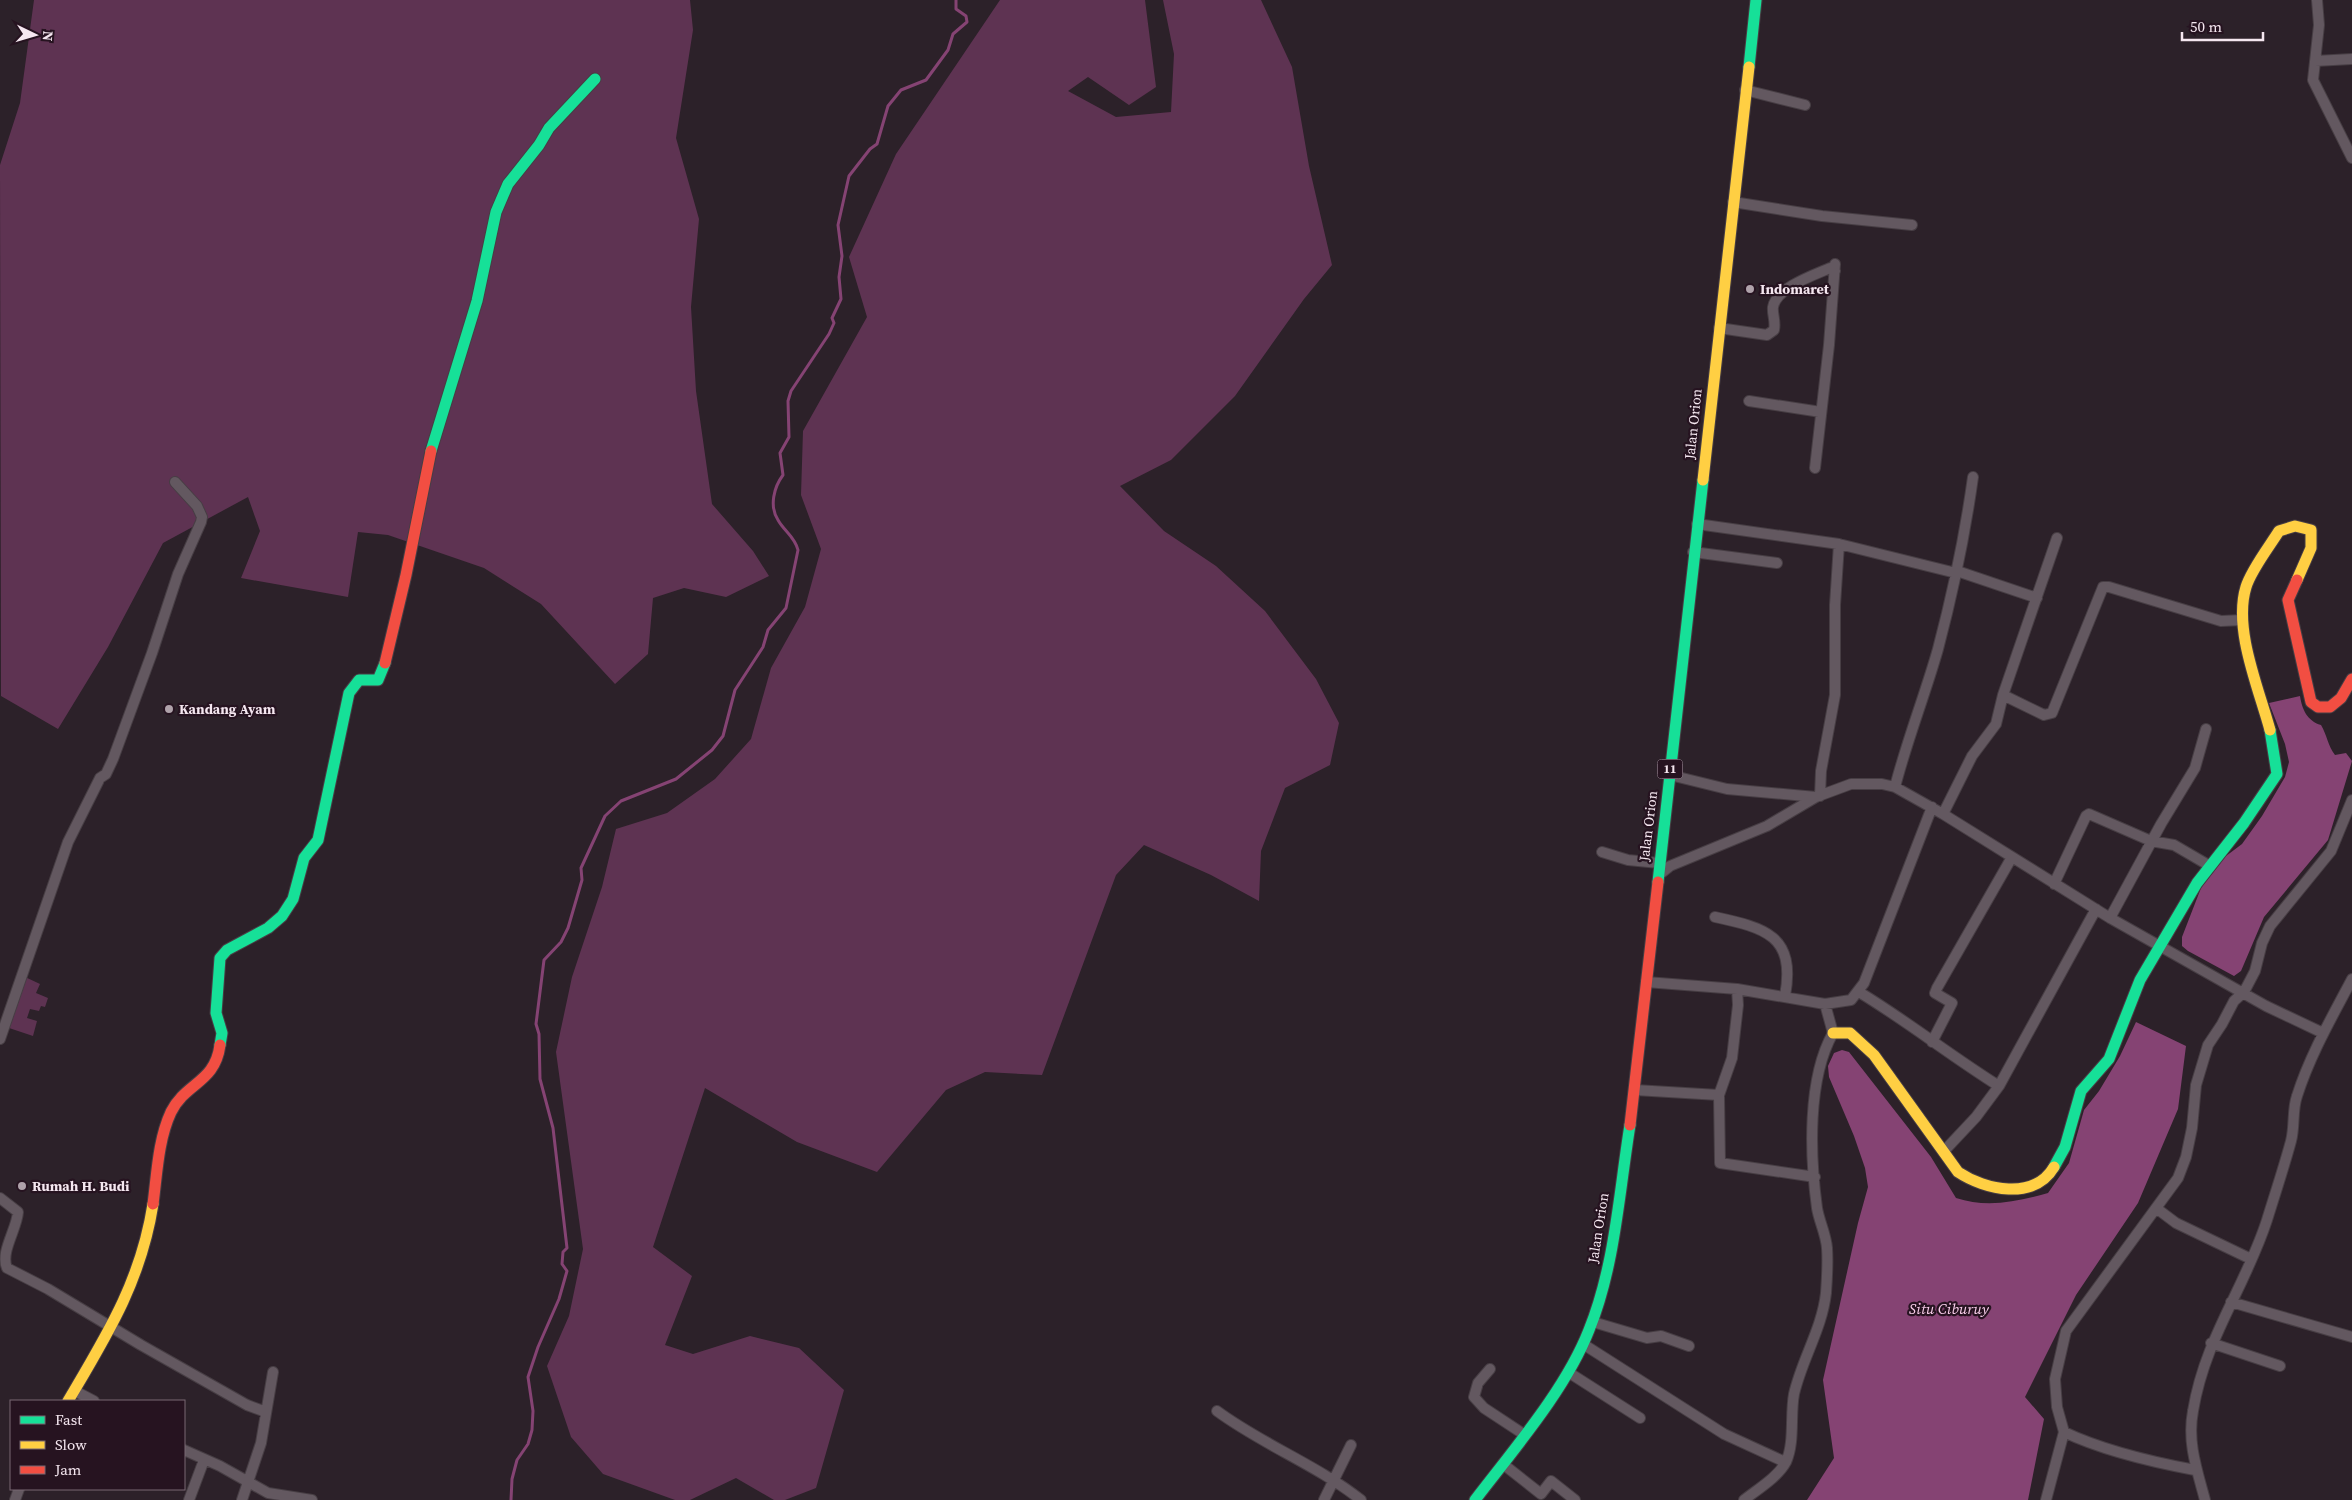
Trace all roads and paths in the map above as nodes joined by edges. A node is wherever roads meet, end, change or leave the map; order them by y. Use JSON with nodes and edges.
{"nodes":[{"id":1,"x":1756,"y":0,"type":"edge"},
{"id":2,"x":2317,"y":0,"type":"edge"},
{"id":3,"x":2352,"y":59,"type":"edge"},
{"id":4,"x":2315,"y":60,"type":"junction"},
{"id":5,"x":595,"y":79,"type":"dead end"},
{"id":6,"x":1745,"y":90,"type":"junction"},
{"id":7,"x":1805,"y":105,"type":"dead end"},
{"id":8,"x":2352,"y":158,"type":"edge"},
{"id":9,"x":1733,"y":202,"type":"junction"},
{"id":10,"x":1912,"y":226,"type":"dead end"},
{"id":11,"x":1718,"y":328,"type":"junction"},
{"id":12,"x":1749,"y":401,"type":"dead end"},
{"id":13,"x":1821,"y":412,"type":"junction"},
{"id":14,"x":1815,"y":468,"type":"dead end"},
{"id":15,"x":1973,"y":477,"type":"dead end"},
{"id":16,"x":175,"y":482,"type":"dead end"},
{"id":17,"x":1697,"y":524,"type":"junction"},
{"id":18,"x":2057,"y":538,"type":"dead end"},
{"id":19,"x":1839,"y":544,"type":"junction"},
{"id":20,"x":1693,"y":552,"type":"junction"},
{"id":21,"x":1777,"y":563,"type":"dead end"},
{"id":22,"x":1956,"y":572,"type":"junction"},
{"id":23,"x":2037,"y":598,"type":"junction"},
{"id":24,"x":2243,"y":620,"type":"junction"},
{"id":25,"x":2352,"y":679,"type":"edge"},
{"id":26,"x":2003,"y":695,"type":"junction"},
{"id":27,"x":2206,"y":729,"type":"dead end"},
{"id":28,"x":1670,"y":775,"type":"junction"},
{"id":29,"x":1895,"y":787,"type":"junction"},
{"id":30,"x":1818,"y":797,"type":"junction"},
{"id":31,"x":2352,"y":800,"type":"edge"},
{"id":32,"x":1932,"y":807,"type":"junction"},
{"id":33,"x":1943,"y":814,"type":"junction"},
{"id":34,"x":2151,"y":841,"type":"junction"},
{"id":35,"x":1602,"y":852,"type":"dead end"},
{"id":36,"x":2012,"y":856,"type":"junction"},
{"id":37,"x":1659,"y":863,"type":"junction"},
{"id":38,"x":2210,"y":866,"type":"junction"},
{"id":39,"x":1657,"y":876,"type":"junction"},
{"id":40,"x":2054,"y":884,"type":"junction"},
{"id":41,"x":2096,"y":910,"type":"junction"},
{"id":42,"x":1716,"y":917,"type":"dead end"},
{"id":43,"x":2110,"y":918,"type":"junction"},
{"id":44,"x":2162,"y":946,"type":"junction"},
{"id":45,"x":2352,"y":979,"type":"edge"},
{"id":46,"x":1646,"y":982,"type":"junction"},
{"id":47,"x":1737,"y":989,"type":"junction"},
{"id":48,"x":1859,"y":992,"type":"junction"},
{"id":49,"x":2244,"y":992,"type":"junction"},
{"id":50,"x":1785,"y":996,"type":"junction"},
{"id":51,"x":1825,"y":1004,"type":"junction"},
{"id":52,"x":1833,"y":1033,"type":"junction"},
{"id":53,"x":2323,"y":1033,"type":"junction"},
{"id":54,"x":0,"y":1038,"type":"edge"},
{"id":55,"x":1932,"y":1042,"type":"junction"},
{"id":56,"x":1999,"y":1086,"type":"junction"},
{"id":57,"x":1635,"y":1090,"type":"junction"},
{"id":58,"x":1719,"y":1095,"type":"junction"},
{"id":59,"x":1945,"y":1150,"type":"junction"},
{"id":60,"x":1815,"y":1177,"type":"junction"},
{"id":61,"x":0,"y":1198,"type":"edge"},
{"id":62,"x":2156,"y":1208,"type":"junction"},
{"id":63,"x":2251,"y":1259,"type":"junction"},
{"id":64,"x":2231,"y":1302,"type":"junction"},
{"id":65,"x":1593,"y":1322,"type":"junction"},
{"id":66,"x":112,"y":1326,"type":"junction"},
{"id":67,"x":2352,"y":1336,"type":"edge"},
{"id":68,"x":2211,"y":1343,"type":"junction"},
{"id":69,"x":1583,"y":1344,"type":"junction"},
{"id":70,"x":1688,"y":1346,"type":"dead end"},
{"id":71,"x":2280,"y":1366,"type":"dead end"},
{"id":72,"x":1490,"y":1369,"type":"dead end"},
{"id":73,"x":273,"y":1372,"type":"dead end"},
{"id":74,"x":1568,"y":1372,"type":"junction"},
{"id":75,"x":75,"y":1391,"type":"junction"},
{"id":76,"x":69,"y":1400,"type":"edge"},
{"id":77,"x":92,"y":1400,"type":"edge"},
{"id":78,"x":1217,"y":1411,"type":"dead end"},
{"id":79,"x":266,"y":1412,"type":"junction"},
{"id":80,"x":1640,"y":1418,"type":"dead end"},
{"id":81,"x":2064,"y":1432,"type":"junction"},
{"id":82,"x":1525,"y":1435,"type":"junction"},
{"id":83,"x":1351,"y":1444,"type":"dead end"},
{"id":84,"x":185,"y":1450,"type":"edge"},
{"id":85,"x":204,"y":1460,"type":"junction"},
{"id":86,"x":1786,"y":1462,"type":"junction"},
{"id":87,"x":1503,"y":1464,"type":"junction"},
{"id":88,"x":2195,"y":1470,"type":"junction"},
{"id":89,"x":1334,"y":1479,"type":"junction"},
{"id":90,"x":247,"y":1482,"type":"junction"},
{"id":91,"x":189,"y":1500,"type":"edge"},
{"id":92,"x":242,"y":1500,"type":"edge"},
{"id":93,"x":312,"y":1500,"type":"edge"},
{"id":94,"x":1324,"y":1500,"type":"edge"},
{"id":95,"x":1361,"y":1500,"type":"edge"},
{"id":96,"x":1475,"y":1500,"type":"edge"},
{"id":97,"x":1575,"y":1500,"type":"edge"},
{"id":98,"x":1744,"y":1500,"type":"edge"},
{"id":99,"x":2046,"y":1500,"type":"edge"},
{"id":100,"x":2205,"y":1500,"type":"edge"}],
"edges":[{"from":1,"to":6,"type":"main road","name":"Jalan Orion","number":"11"},
{"from":2,"to":4,"type":"street"},
{"from":3,"to":4,"type":"street"},
{"from":4,"to":8,"type":"street"},
{"from":5,"to":66,"type":"main road"},
{"from":6,"to":7,"type":"street"},
{"from":6,"to":9,"type":"main road","name":"Jalan Orion","number":"11"},
{"from":9,"to":10,"type":"street"},
{"from":9,"to":11,"type":"main road","name":"Jalan Orion","number":"11"},
{"from":11,"to":13,"type":"street"},
{"from":11,"to":17,"type":"main road","name":"Jalan Orion","number":"11"},
{"from":12,"to":13,"type":"street"},
{"from":13,"to":14,"type":"street"},
{"from":15,"to":22,"type":"street"},
{"from":16,"to":54,"type":"street"},
{"from":17,"to":19,"type":"street"},
{"from":17,"to":20,"type":"main road","name":"Jalan Orion","number":"11"},
{"from":18,"to":23,"type":"street"},
{"from":19,"to":22,"type":"street"},
{"from":19,"to":30,"type":"street"},
{"from":20,"to":21,"type":"street"},
{"from":20,"to":28,"type":"main road","name":"Jalan Orion","number":"11"},
{"from":22,"to":23,"type":"street"},
{"from":22,"to":29,"type":"street"},
{"from":23,"to":26,"type":"street"},
{"from":24,"to":25,"type":"main road"},
{"from":24,"to":26,"type":"street"},
{"from":24,"to":38,"type":"main road"},
{"from":26,"to":33,"type":"street"},
{"from":27,"to":34,"type":"street"},
{"from":28,"to":30,"type":"street"},
{"from":28,"to":37,"type":"main road","name":"Jalan Orion","number":"11"},
{"from":29,"to":30,"type":"street"},
{"from":29,"to":32,"type":"street"},
{"from":30,"to":39,"type":"street"},
{"from":31,"to":49,"type":"street"},
{"from":32,"to":33,"type":"street"},
{"from":32,"to":48,"type":"street"},
{"from":33,"to":36,"type":"street"},
{"from":34,"to":38,"type":"street"},
{"from":34,"to":40,"type":"street"},
{"from":34,"to":43,"type":"street"},
{"from":35,"to":37,"type":"street"},
{"from":36,"to":40,"type":"street"},
{"from":36,"to":55,"type":"street"},
{"from":37,"to":39,"type":"main road","name":"Jalan Orion","number":"11"},
{"from":38,"to":44,"type":"main road"},
{"from":39,"to":46,"type":"main road","name":"Jalan Orion","number":"11"},
{"from":40,"to":41,"type":"street"},
{"from":41,"to":43,"type":"street"},
{"from":41,"to":56,"type":"street"},
{"from":42,"to":50,"type":"street"},
{"from":43,"to":44,"type":"street"},
{"from":44,"to":49,"type":"street"},
{"from":44,"to":59,"type":"main road"},
{"from":45,"to":53,"type":"street"},
{"from":46,"to":47,"type":"street"},
{"from":46,"to":57,"type":"main road","name":"Jalan Orion","number":"11"},
{"from":47,"to":50,"type":"street"},
{"from":47,"to":58,"type":"street"},
{"from":48,"to":51,"type":"street"},
{"from":48,"to":55,"type":"street"},
{"from":49,"to":53,"type":"street"},
{"from":49,"to":62,"type":"street"},
{"from":50,"to":51,"type":"street"},
{"from":51,"to":52,"type":"street"},
{"from":52,"to":59,"type":"main road"},
{"from":52,"to":60,"type":"street"},
{"from":53,"to":63,"type":"street"},
{"from":55,"to":56,"type":"street"},
{"from":56,"to":59,"type":"street"},
{"from":57,"to":58,"type":"street"},
{"from":57,"to":65,"type":"main road","name":"Jalan Orion","number":"11"},
{"from":58,"to":60,"type":"street"},
{"from":60,"to":86,"type":"street"},
{"from":61,"to":66,"type":"street"},
{"from":62,"to":63,"type":"street"},
{"from":62,"to":81,"type":"street"},
{"from":63,"to":64,"type":"street"},
{"from":64,"to":67,"type":"street"},
{"from":64,"to":68,"type":"street"},
{"from":65,"to":69,"type":"main road","name":"Jalan Orion","number":"11"},
{"from":65,"to":70,"type":"street"},
{"from":66,"to":75,"type":"main road"},
{"from":66,"to":79,"type":"street"},
{"from":68,"to":71,"type":"street"},
{"from":68,"to":88,"type":"street"},
{"from":69,"to":74,"type":"main road","name":"Jalan Orion","number":"11"},
{"from":69,"to":86,"type":"street"},
{"from":72,"to":82,"type":"street"},
{"from":73,"to":79,"type":"street"},
{"from":74,"to":80,"type":"street"},
{"from":74,"to":82,"type":"main road","name":"Jalan Orion","number":"11"},
{"from":75,"to":76,"type":"main road"},
{"from":75,"to":77,"type":"street"},
{"from":78,"to":89,"type":"street"},
{"from":79,"to":90,"type":"street"},
{"from":81,"to":88,"type":"street"},
{"from":81,"to":99,"type":"street"},
{"from":82,"to":87,"type":"main road","name":"Jalan Orion","number":"11"},
{"from":83,"to":89,"type":"street"},
{"from":84,"to":85,"type":"street"},
{"from":85,"to":90,"type":"street"},
{"from":85,"to":91,"type":"street"},
{"from":86,"to":98,"type":"street"},
{"from":87,"to":96,"type":"main road","name":"Jalan Orion","number":"11"},
{"from":87,"to":97,"type":"street"},
{"from":88,"to":100,"type":"street"},
{"from":89,"to":94,"type":"street"},
{"from":89,"to":95,"type":"street"},
{"from":90,"to":92,"type":"street"},
{"from":90,"to":93,"type":"street"}]}
